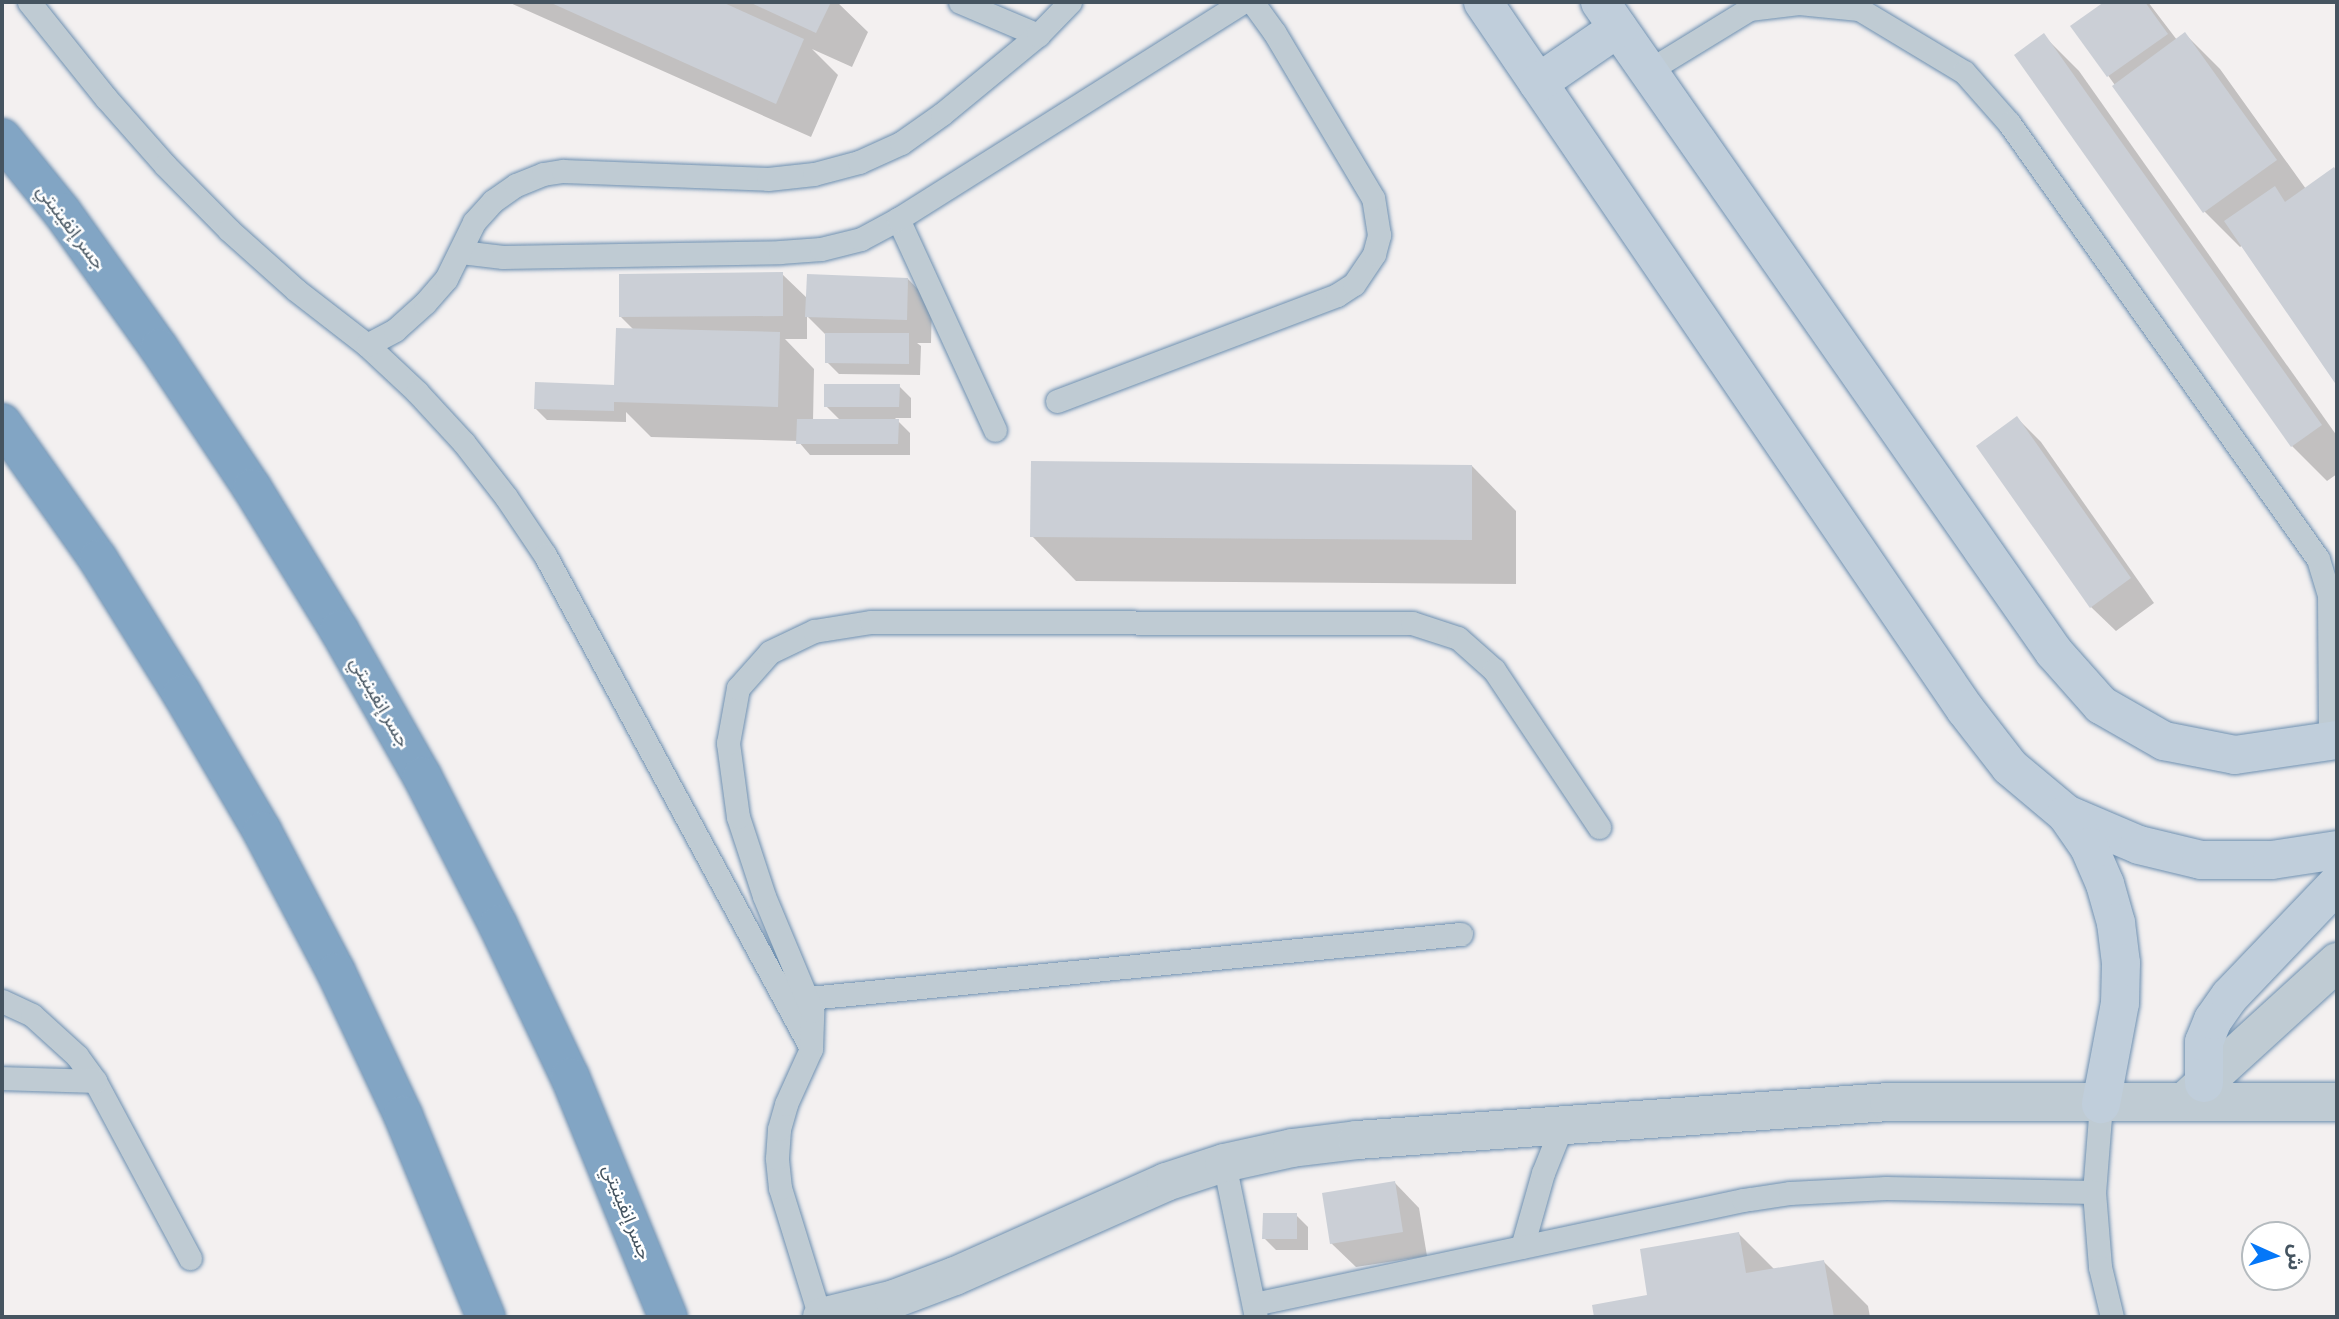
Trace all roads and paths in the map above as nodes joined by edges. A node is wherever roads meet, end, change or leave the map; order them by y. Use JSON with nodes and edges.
{"nodes":[{"id":1,"x":960,"y":2,"type":"edge"},
{"id":2,"x":1070,"y":2,"type":"edge"},
{"id":3,"x":1243,"y":2,"type":"edge"},
{"id":4,"x":1252,"y":2,"type":"edge"},
{"id":5,"x":1482,"y":2,"type":"edge"},
{"id":6,"x":41,"y":6,"type":"edge"},
{"id":7,"x":1609,"y":15,"type":"edge"},
{"id":8,"x":1038,"y":35,"type":"junction"},
{"id":9,"x":1648,"y":71,"type":"junction"},
{"id":10,"x":1538,"y":83,"type":"junction"},
{"id":11,"x":2,"y":138,"type":"edge"},
{"id":12,"x":898,"y":219,"type":"junction"},
{"id":13,"x":461,"y":251,"type":"junction"},
{"id":14,"x":367,"y":345,"type":"junction"},
{"id":15,"x":1056,"y":401,"type":"dead end"},
{"id":16,"x":2,"y":424,"type":"edge"},
{"id":17,"x":995,"y":430,"type":"dead end"},
{"id":18,"x":2334,"y":741,"type":"edge"},
{"id":19,"x":2066,"y":814,"type":"junction"},
{"id":20,"x":1599,"y":827,"type":"dead end"},
{"id":21,"x":2337,"y":850,"type":"edge"},
{"id":22,"x":2337,"y":884,"type":"edge"},
{"id":23,"x":1461,"y":934,"type":"dead end"},
{"id":24,"x":2337,"y":962,"type":"edge"},
{"id":25,"x":809,"y":998,"type":"junction"},
{"id":26,"x":2,"y":1001,"type":"edge"},
{"id":27,"x":811,"y":1049,"type":"junction"},
{"id":28,"x":2,"y":1078,"type":"edge"},
{"id":29,"x":95,"y":1081,"type":"junction"},
{"id":30,"x":2192,"y":1094,"type":"junction"},
{"id":31,"x":2337,"y":1102,"type":"edge"},
{"id":32,"x":2101,"y":1104,"type":"junction"},
{"id":33,"x":1561,"y":1128,"type":"junction"},
{"id":34,"x":1224,"y":1163,"type":"junction"},
{"id":35,"x":2094,"y":1192,"type":"junction"},
{"id":36,"x":1522,"y":1247,"type":"junction"},
{"id":37,"x":190,"y":1258,"type":"dead end"},
{"id":38,"x":1255,"y":1311,"type":"edge"},
{"id":39,"x":486,"y":1317,"type":"edge"},
{"id":40,"x":668,"y":1317,"type":"edge"},
{"id":41,"x":821,"y":1317,"type":"edge"},
{"id":42,"x":2112,"y":1317,"type":"edge"}],
"edges":[{"from":1,"to":8,"type":"lane"},
{"from":2,"to":8,"type":"lane"},
{"from":3,"to":12,"type":"lane"},
{"from":4,"to":15,"type":"lane"},
{"from":5,"to":10,"type":"street"},
{"from":6,"to":14,"type":"lane"},
{"from":7,"to":9,"type":"street"},
{"from":7,"to":10,"type":"street"},
{"from":8,"to":13,"type":"lane"},
{"from":9,"to":18,"type":"street"},
{"from":9,"to":18,"type":"lane"},
{"from":10,"to":19,"type":"street"},
{"from":11,"to":40,"type":"highway","name":"جسر إنفينيتي"},
{"from":12,"to":13,"type":"lane"},
{"from":12,"to":17,"type":"lane"},
{"from":13,"to":14,"type":"lane"},
{"from":14,"to":27,"type":"lane"},
{"from":16,"to":39,"type":"highway"},
{"from":19,"to":21,"type":"street"},
{"from":19,"to":32,"type":"street"},
{"from":20,"to":25,"type":"lane"},
{"from":22,"to":30,"type":"street"},
{"from":23,"to":25,"type":"lane"},
{"from":24,"to":30,"type":"street"},
{"from":25,"to":27,"type":"lane"},
{"from":26,"to":29,"type":"lane"},
{"from":27,"to":41,"type":"lane"},
{"from":28,"to":29,"type":"lane"},
{"from":29,"to":37,"type":"lane"},
{"from":30,"to":31,"type":"street"},
{"from":30,"to":32,"type":"street"},
{"from":32,"to":33,"type":"street"},
{"from":32,"to":35,"type":"lane"},
{"from":33,"to":34,"type":"street"},
{"from":33,"to":36,"type":"lane"},
{"from":34,"to":38,"type":"lane"},
{"from":34,"to":41,"type":"street"},
{"from":35,"to":36,"type":"lane"},
{"from":35,"to":42,"type":"lane"},
{"from":36,"to":38,"type":"lane"}]}
